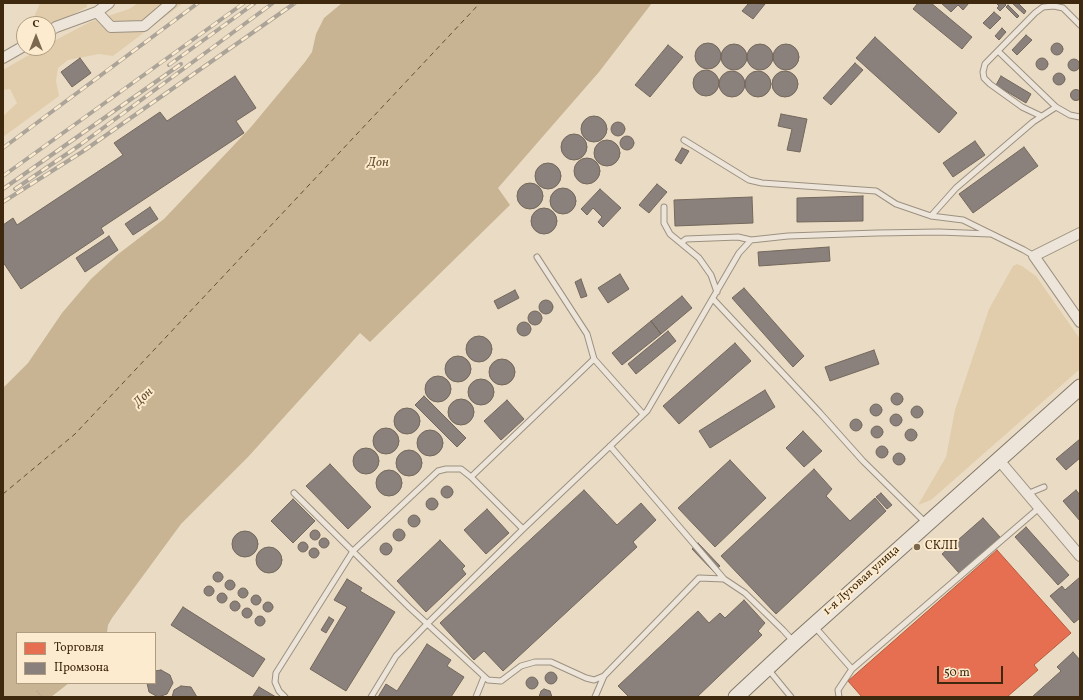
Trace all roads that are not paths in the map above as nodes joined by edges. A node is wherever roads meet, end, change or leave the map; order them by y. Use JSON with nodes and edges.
{"nodes":[{"id":1,"x":109,"y":3,"type":"edge"},
{"id":2,"x":171,"y":3,"type":"edge"},
{"id":3,"x":97,"y":12,"type":"junction"},
{"id":4,"x":1080,"y":25,"type":"edge"},
{"id":5,"x":56,"y":27,"type":"edge"},
{"id":6,"x":16,"y":51,"type":"edge"},
{"id":7,"x":998,"y":51,"type":"junction"},
{"id":8,"x":3,"y":58,"type":"edge"},
{"id":9,"x":1056,"y":106,"type":"junction"},
{"id":10,"x":1041,"y":116,"type":"junction"},
{"id":11,"x":1080,"y":117,"type":"edge"},
{"id":12,"x":684,"y":140,"type":"dead end"},
{"id":13,"x":664,"y":207,"type":"dead end"},
{"id":14,"x":931,"y":216,"type":"junction"},
{"id":15,"x":1080,"y":233,"type":"edge"},
{"id":16,"x":990,"y":234,"type":"junction"},
{"id":17,"x":751,"y":240,"type":"junction"},
{"id":18,"x":682,"y":243,"type":"junction"},
{"id":19,"x":1034,"y":256,"type":"junction"},
{"id":20,"x":537,"y":257,"type":"dead end"},
{"id":21,"x":717,"y":292,"type":"junction"},
{"id":22,"x":713,"y":299,"type":"junction"},
{"id":23,"x":1080,"y":322,"type":"edge"},
{"id":24,"x":594,"y":359,"type":"junction"},
{"id":25,"x":1080,"y":387,"type":"edge"},
{"id":26,"x":644,"y":414,"type":"junction"},
{"id":27,"x":610,"y":446,"type":"junction"},
{"id":28,"x":998,"y":459,"type":"junction"},
{"id":29,"x":471,"y":477,"type":"junction"},
{"id":30,"x":1044,"y":487,"type":"dead end"},
{"id":31,"x":294,"y":493,"type":"dead end"},
{"id":32,"x":1027,"y":494,"type":"junction"},
{"id":33,"x":1039,"y":508,"type":"junction"},
{"id":34,"x":926,"y":524,"type":"junction"},
{"id":35,"x":522,"y":529,"type":"junction"},
{"id":36,"x":353,"y":551,"type":"junction"},
{"id":37,"x":1080,"y":556,"type":"edge"},
{"id":38,"x":724,"y":580,"type":"junction"},
{"id":39,"x":427,"y":624,"type":"junction"},
{"id":40,"x":813,"y":625,"type":"junction"},
{"id":41,"x":794,"y":643,"type":"junction"},
{"id":42,"x":767,"y":668,"type":"junction"},
{"id":43,"x":852,"y":669,"type":"junction"},
{"id":44,"x":604,"y":676,"type":"junction"},
{"id":45,"x":484,"y":677,"type":"junction"},
{"id":46,"x":284,"y":697,"type":"edge"},
{"id":47,"x":372,"y":697,"type":"edge"},
{"id":48,"x":476,"y":697,"type":"edge"},
{"id":49,"x":595,"y":697,"type":"edge"},
{"id":50,"x":736,"y":697,"type":"edge"},
{"id":51,"x":791,"y":697,"type":"edge"},
{"id":52,"x":839,"y":697,"type":"edge"}],
"edges":[{"from":1,"to":3,"type":"street"},
{"from":2,"to":3,"type":"street"},
{"from":3,"to":5,"type":"street"},
{"from":4,"to":7,"type":"lane"},
{"from":6,"to":8,"type":"street"},
{"from":7,"to":9,"type":"lane"},
{"from":7,"to":10,"type":"lane"},
{"from":9,"to":10,"type":"lane"},
{"from":9,"to":11,"type":"lane"},
{"from":10,"to":14,"type":"lane"},
{"from":12,"to":14,"type":"lane"},
{"from":13,"to":18,"type":"lane"},
{"from":14,"to":16,"type":"lane"},
{"from":15,"to":19,"type":"street"},
{"from":16,"to":17,"type":"lane"},
{"from":16,"to":19,"type":"lane"},
{"from":17,"to":18,"type":"lane"},
{"from":17,"to":21,"type":"lane"},
{"from":18,"to":21,"type":"lane"},
{"from":19,"to":23,"type":"street"},
{"from":20,"to":24,"type":"lane"},
{"from":21,"to":22,"type":"lane"},
{"from":22,"to":26,"type":"lane"},
{"from":22,"to":34,"type":"lane"},
{"from":24,"to":26,"type":"lane"},
{"from":24,"to":29,"type":"lane"},
{"from":25,"to":28,"type":"main road","name":"1-я Луговая улица"},
{"from":26,"to":27,"type":"lane"},
{"from":27,"to":35,"type":"lane"},
{"from":27,"to":38,"type":"lane"},
{"from":28,"to":32,"type":"street"},
{"from":28,"to":34,"type":"main road","name":"1-я Луговая улица"},
{"from":29,"to":35,"type":"lane"},
{"from":29,"to":36,"type":"lane"},
{"from":30,"to":32,"type":"lane"},
{"from":31,"to":36,"type":"lane"},
{"from":32,"to":33,"type":"street"},
{"from":33,"to":37,"type":"street"},
{"from":33,"to":43,"type":"lane"},
{"from":34,"to":40,"type":"main road","name":"1-я Луговая улица"},
{"from":35,"to":39,"type":"lane"},
{"from":36,"to":39,"type":"lane"},
{"from":36,"to":46,"type":"lane"},
{"from":38,"to":41,"type":"lane"},
{"from":38,"to":44,"type":"lane"},
{"from":39,"to":45,"type":"lane"},
{"from":39,"to":47,"type":"lane"},
{"from":40,"to":41,"type":"main road","name":"1-я Луговая улица"},
{"from":40,"to":43,"type":"lane"},
{"from":41,"to":42,"type":"main road","name":"1-я Луговая улица"},
{"from":42,"to":50,"type":"main road","name":"1-я Луговая улица"},
{"from":42,"to":51,"type":"lane"},
{"from":43,"to":52,"type":"lane"},
{"from":44,"to":45,"type":"lane"},
{"from":44,"to":49,"type":"lane"},
{"from":45,"to":48,"type":"lane"}]}
